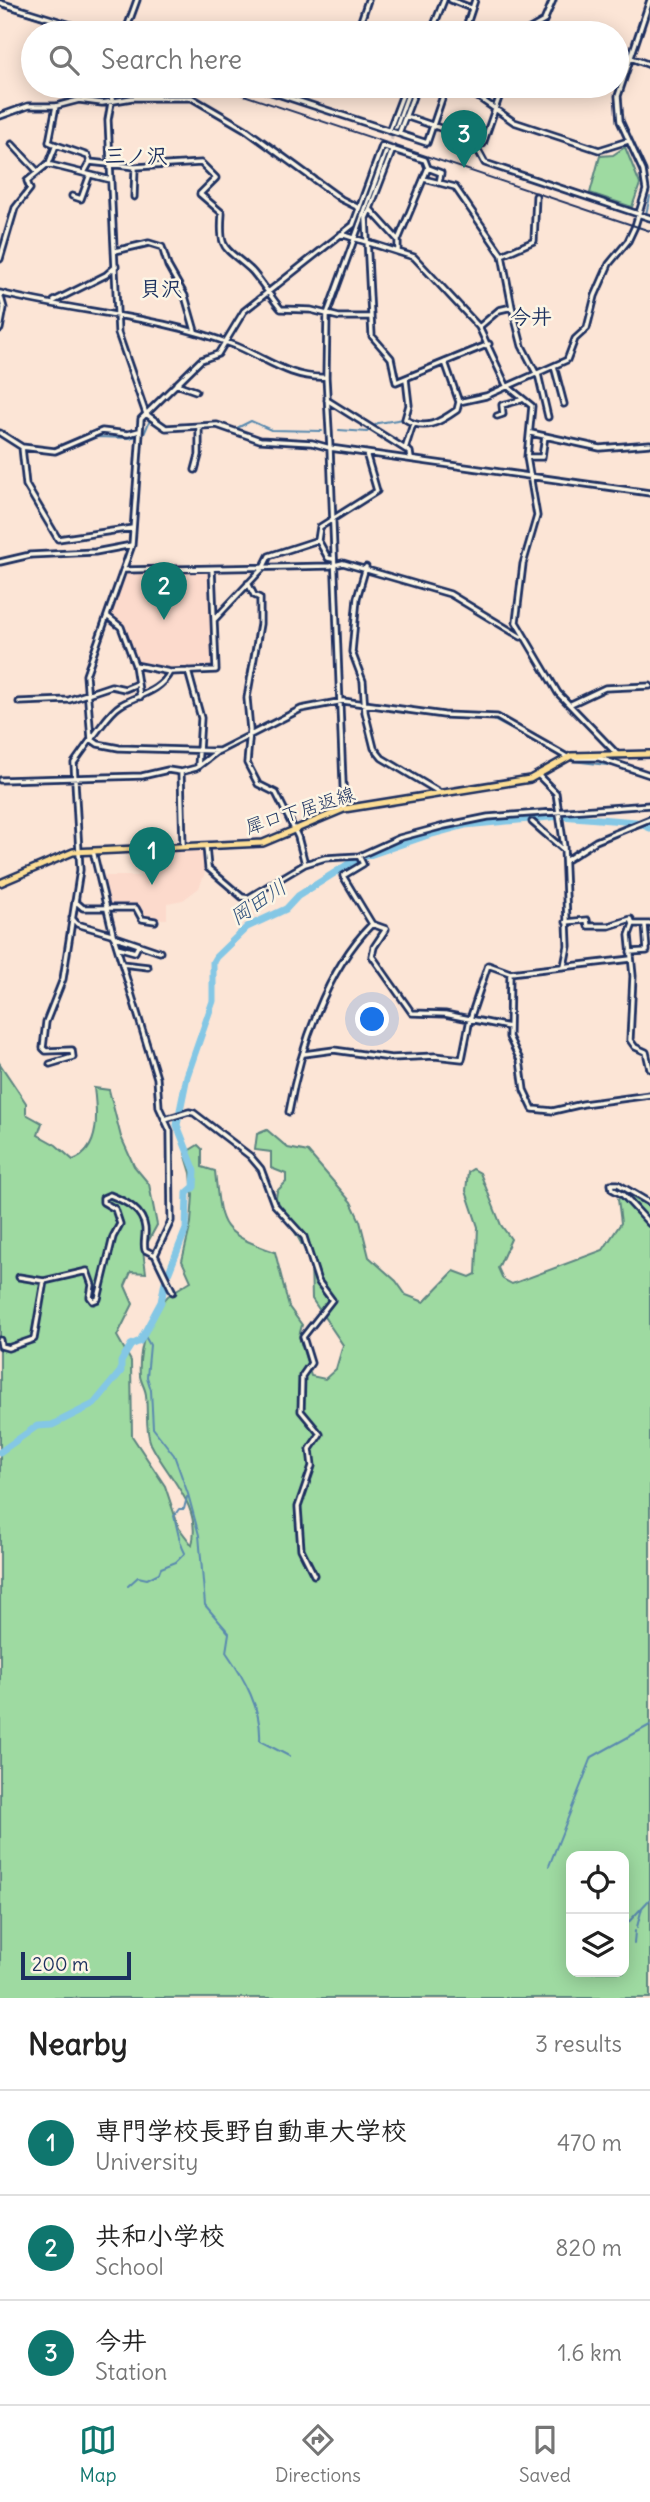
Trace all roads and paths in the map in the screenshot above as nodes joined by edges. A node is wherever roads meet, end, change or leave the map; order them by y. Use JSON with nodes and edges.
{"nodes":[{"id":1,"x":136,"y":0,"type":"edge"},
{"id":2,"x":368,"y":0,"type":"edge"},
{"id":3,"x":444,"y":0,"type":"edge"},
{"id":4,"x":451,"y":0,"type":"edge"},
{"id":5,"x":475,"y":0,"type":"edge"},
{"id":6,"x":553,"y":0,"type":"edge"},
{"id":7,"x":650,"y":0,"type":"edge"},
{"id":8,"x":0,"y":3,"type":"edge"},
{"id":9,"x":472,"y":9,"type":"junction"},
{"id":10,"x":58,"y":21,"type":"edge"},
{"id":11,"x":129,"y":21,"type":"edge"},
{"id":12,"x":361,"y":21,"type":"edge"},
{"id":13,"x":436,"y":21,"type":"edge"},
{"id":14,"x":468,"y":21,"type":"edge"},
{"id":15,"x":544,"y":21,"type":"edge"},
{"id":16,"x":631,"y":58,"type":"junction"},
{"id":17,"x":629,"y":64,"type":"edge"},
{"id":18,"x":650,"y":65,"type":"edge"},
{"id":19,"x":112,"y":98,"type":"edge"},
{"id":20,"x":289,"y":98,"type":"edge"},
{"id":21,"x":405,"y":98,"type":"edge"},
{"id":22,"x":407,"y":98,"type":"edge"},
{"id":23,"x":409,"y":98,"type":"edge"},
{"id":24,"x":442,"y":98,"type":"edge"},
{"id":25,"x":477,"y":98,"type":"edge"},
{"id":26,"x":499,"y":98,"type":"edge"},
{"id":27,"x":618,"y":98,"type":"edge"},
{"id":28,"x":111,"y":102,"type":"junction"},
{"id":29,"x":56,"y":106,"type":"junction"},
{"id":30,"x":495,"y":110,"type":"junction"},
{"id":31,"x":0,"y":116,"type":"edge"},
{"id":32,"x":405,"y":116,"type":"junction"},
{"id":33,"x":433,"y":126,"type":"junction"},
{"id":34,"x":396,"y":127,"type":"tunnel mouth"},
{"id":35,"x":388,"y":131,"type":"junction"},
{"id":36,"x":399,"y":134,"type":"junction"},
{"id":37,"x":464,"y":140,"type":"dead end"},
{"id":38,"x":628,"y":141,"type":"junction"},
{"id":39,"x":12,"y":144,"type":"dead end"},
{"id":40,"x":483,"y":144,"type":"dead end"},
{"id":41,"x":56,"y":145,"type":"junction"},
{"id":42,"x":393,"y":149,"type":"junction"},
{"id":43,"x":386,"y":152,"type":"tunnel mouth"},
{"id":44,"x":480,"y":152,"type":"dead end"},
{"id":45,"x":90,"y":162,"type":"junction"},
{"id":46,"x":110,"y":162,"type":"junction"},
{"id":47,"x":47,"y":164,"type":"junction"},
{"id":48,"x":135,"y":167,"type":"junction"},
{"id":49,"x":428,"y":168,"type":"junction"},
{"id":50,"x":435,"y":171,"type":"junction"},
{"id":51,"x":38,"y":172,"type":"junction"},
{"id":52,"x":85,"y":172,"type":"junction"},
{"id":53,"x":89,"y":176,"type":"junction"},
{"id":54,"x":424,"y":178,"type":"junction"},
{"id":55,"x":111,"y":180,"type":"junction"},
{"id":56,"x":432,"y":181,"type":"junction"},
{"id":57,"x":439,"y":183,"type":"junction"},
{"id":58,"x":648,"y":186,"type":"edge"},
{"id":59,"x":72,"y":196,"type":"dead end"},
{"id":60,"x":536,"y":196,"type":"dead end"},
{"id":61,"x":134,"y":197,"type":"dead end"},
{"id":62,"x":359,"y":208,"type":"junction"},
{"id":63,"x":370,"y":209,"type":"junction"},
{"id":64,"x":639,"y":214,"type":"junction"},
{"id":65,"x":650,"y":218,"type":"edge"},
{"id":66,"x":340,"y":234,"type":"junction"},
{"id":67,"x":353,"y":238,"type":"junction"},
{"id":68,"x":398,"y":240,"type":"junction"},
{"id":69,"x":368,"y":243,"type":"junction"},
{"id":70,"x":115,"y":251,"type":"junction"},
{"id":71,"x":398,"y":251,"type":"junction"},
{"id":72,"x":502,"y":255,"type":"junction"},
{"id":73,"x":0,"y":259,"type":"edge"},
{"id":74,"x":116,"y":266,"type":"junction"},
{"id":75,"x":266,"y":292,"type":"junction"},
{"id":76,"x":0,"y":293,"type":"edge"},
{"id":77,"x":52,"y":302,"type":"junction"},
{"id":78,"x":512,"y":307,"type":"junction"},
{"id":79,"x":116,"y":313,"type":"junction"},
{"id":80,"x":327,"y":314,"type":"junction"},
{"id":81,"x":372,"y":317,"type":"junction"},
{"id":82,"x":479,"y":327,"type":"junction"},
{"id":83,"x":0,"y":329,"type":"edge"},
{"id":84,"x":195,"y":331,"type":"junction"},
{"id":85,"x":226,"y":342,"type":"junction"},
{"id":86,"x":489,"y":344,"type":"junction"},
{"id":87,"x":445,"y":362,"type":"junction"},
{"id":88,"x":554,"y":366,"type":"junction"},
{"id":89,"x":537,"y":374,"type":"junction"},
{"id":90,"x":326,"y":377,"type":"junction"},
{"id":91,"x":406,"y":379,"type":"junction"},
{"id":92,"x":176,"y":384,"type":"junction"},
{"id":93,"x":506,"y":385,"type":"junction"},
{"id":94,"x":196,"y":391,"type":"dead end"},
{"id":95,"x":327,"y":400,"type":"junction"},
{"id":96,"x":523,"y":400,"type":"junction"},
{"id":97,"x":459,"y":402,"type":"junction"},
{"id":98,"x":564,"y":404,"type":"dead end"},
{"id":99,"x":146,"y":414,"type":"junction"},
{"id":100,"x":497,"y":416,"type":"dead end"},
{"id":101,"x":548,"y":417,"type":"dead end"},
{"id":102,"x":413,"y":424,"type":"junction"},
{"id":103,"x":199,"y":427,"type":"junction"},
{"id":104,"x":139,"y":431,"type":"junction"},
{"id":105,"x":0,"y":433,"type":"edge"},
{"id":106,"x":531,"y":433,"type":"junction"},
{"id":107,"x":545,"y":436,"type":"junction"},
{"id":108,"x":650,"y":444,"type":"edge"},
{"id":109,"x":22,"y":447,"type":"junction"},
{"id":110,"x":330,"y":448,"type":"junction"},
{"id":111,"x":405,"y":449,"type":"junction"},
{"id":112,"x":366,"y":453,"type":"junction"},
{"id":113,"x":527,"y":457,"type":"junction"},
{"id":114,"x":411,"y":459,"type":"junction"},
{"id":115,"x":195,"y":470,"type":"dead end"},
{"id":116,"x":528,"y":476,"type":"junction"},
{"id":117,"x":650,"y":493,"type":"edge"},
{"id":118,"x":332,"y":522,"type":"junction"},
{"id":119,"x":133,"y":528,"type":"junction"},
{"id":120,"x":318,"y":540,"type":"junction"},
{"id":121,"x":132,"y":545,"type":"junction"},
{"id":122,"x":333,"y":559,"type":"junction"},
{"id":123,"x":0,"y":562,"type":"edge"},
{"id":124,"x":334,"y":566,"type":"junction"},
{"id":125,"x":366,"y":567,"type":"junction"},
{"id":126,"x":262,"y":568,"type":"junction"},
{"id":127,"x":212,"y":569,"type":"junction"},
{"id":128,"x":124,"y":570,"type":"junction"},
{"id":129,"x":248,"y":583,"type":"junction"},
{"id":130,"x":107,"y":616,"type":"junction"},
{"id":131,"x":215,"y":619,"type":"junction"},
{"id":132,"x":523,"y":638,"type":"junction"},
{"id":133,"x":135,"y":665,"type":"junction"},
{"id":134,"x":188,"y":671,"type":"junction"},
{"id":135,"x":170,"y":672,"type":"junction"},
{"id":136,"x":137,"y":684,"type":"junction"},
{"id":137,"x":650,"y":686,"type":"edge"},
{"id":138,"x":87,"y":694,"type":"junction"},
{"id":139,"x":140,"y":699,"type":"junction"},
{"id":140,"x":340,"y":701,"type":"junction"},
{"id":141,"x":19,"y":702,"type":"dead end"},
{"id":142,"x":570,"y":704,"type":"junction"},
{"id":143,"x":365,"y":706,"type":"junction"},
{"id":144,"x":248,"y":734,"type":"junction"},
{"id":145,"x":91,"y":739,"type":"junction"},
{"id":146,"x":199,"y":750,"type":"junction"},
{"id":147,"x":219,"y":751,"type":"junction"},
{"id":148,"x":617,"y":754,"type":"junction"},
{"id":149,"x":650,"y":754,"type":"edge"},
{"id":150,"x":569,"y":757,"type":"junction"},
{"id":151,"x":198,"y":767,"type":"junction"},
{"id":152,"x":181,"y":772,"type":"junction"},
{"id":153,"x":650,"y":775,"type":"edge"},
{"id":154,"x":539,"y":776,"type":"junction"},
{"id":155,"x":74,"y":779,"type":"junction"},
{"id":156,"x":0,"y":780,"type":"edge"},
{"id":157,"x":439,"y":792,"type":"junction"},
{"id":158,"x":650,"y":805,"type":"edge"},
{"id":159,"x":344,"y":809,"type":"junction"},
{"id":160,"x":558,"y":813,"type":"junction"},
{"id":161,"x":648,"y":821,"type":"edge"},
{"id":162,"x":532,"y":822,"type":"dead end"},
{"id":163,"x":295,"y":829,"type":"junction"},
{"id":164,"x":206,"y":846,"type":"junction"},
{"id":165,"x":183,"y":847,"type":"junction"},
{"id":166,"x":564,"y":850,"type":"junction"},
{"id":167,"x":82,"y":851,"type":"junction"},
{"id":168,"x":93,"y":851,"type":"junction"},
{"id":169,"x":359,"y":856,"type":"junction"},
{"id":170,"x":565,"y":861,"type":"junction"},
{"id":171,"x":305,"y":864,"type":"junction"},
{"id":172,"x":0,"y":883,"type":"edge"},
{"id":173,"x":75,"y":901,"type":"junction"},
{"id":174,"x":106,"y":909,"type":"junction"},
{"id":175,"x":72,"y":918,"type":"junction"},
{"id":176,"x":155,"y":921,"type":"dead end"},
{"id":177,"x":566,"y":922,"type":"junction"},
{"id":178,"x":372,"y":924,"type":"junction"},
{"id":179,"x":633,"y":924,"type":"junction"},
{"id":180,"x":647,"y":924,"type":"edge"},
{"id":181,"x":113,"y":935,"type":"junction"},
{"id":182,"x":138,"y":945,"type":"junction"},
{"id":183,"x":117,"y":947,"type":"junction"},
{"id":184,"x":160,"y":952,"type":"dead end"},
{"id":185,"x":630,"y":952,"type":"junction"},
{"id":186,"x":631,"y":959,"type":"junction"},
{"id":187,"x":122,"y":964,"type":"junction"},
{"id":188,"x":564,"y":966,"type":"junction"},
{"id":189,"x":148,"y":967,"type":"dead end"},
{"id":190,"x":510,"y":973,"type":"junction"},
{"id":191,"x":470,"y":1019,"type":"junction"},
{"id":192,"x":509,"y":1027,"type":"junction"},
{"id":193,"x":304,"y":1054,"type":"junction"},
{"id":194,"x":50,"y":1064,"type":"dead end"},
{"id":195,"x":650,"y":1069,"type":"edge"},
{"id":196,"x":650,"y":1095,"type":"edge"},
{"id":197,"x":289,"y":1112,"type":"dead end"},
{"id":198,"x":165,"y":1119,"type":"junction"},
{"id":199,"x":650,"y":1203,"type":"edge"},
{"id":200,"x":650,"y":1224,"type":"edge"},
{"id":201,"x":155,"y":1255,"type":"junction"},
{"id":202,"x":19,"y":1277,"type":"dead end"},
{"id":203,"x":44,"y":1281,"type":"junction"},
{"id":204,"x":173,"y":1292,"type":"dead end"},
{"id":205,"x":0,"y":1340,"type":"edge"},
{"id":206,"x":314,"y":1575,"type":"dead end"}],
"edges":[{"from":1,"to":11,"type":"street"},
{"from":2,"to":12,"type":"street"},
{"from":3,"to":13,"type":"street"},
{"from":4,"to":9,"type":"street"},
{"from":5,"to":9,"type":"street"},
{"from":6,"to":15,"type":"street"},
{"from":7,"to":16,"type":"street"},
{"from":8,"to":10,"type":"street"},
{"from":9,"to":14,"type":"street"},
{"from":16,"to":17,"type":"street"},
{"from":16,"to":18,"type":"street"},
{"from":19,"to":28,"type":"street"},
{"from":20,"to":35,"type":"street"},
{"from":21,"to":35,"type":"street"},
{"from":22,"to":34,"type":"street"},
{"from":23,"to":32,"type":"street"},
{"from":24,"to":33,"type":"street"},
{"from":25,"to":30,"type":"street"},
{"from":26,"to":30,"type":"street"},
{"from":27,"to":38,"type":"street"},
{"from":28,"to":29,"type":"street"},
{"from":28,"to":46,"type":"street"},
{"from":28,"to":62,"type":"street"},
{"from":29,"to":31,"type":"street"},
{"from":29,"to":41,"type":"street"},
{"from":30,"to":38,"type":"street"},
{"from":30,"to":40,"type":"street"},
{"from":32,"to":33,"type":"street"},
{"from":32,"to":36,"type":"street"},
{"from":33,"to":36,"type":"street"},
{"from":33,"to":37,"type":"street"},
{"from":35,"to":36,"type":"street"},
{"from":38,"to":58,"type":"street"},
{"from":39,"to":51,"type":"street"},
{"from":41,"to":45,"type":"street"},
{"from":41,"to":47,"type":"street"},
{"from":42,"to":49,"type":"street"},
{"from":42,"to":62,"type":"street"},
{"from":42,"to":63,"type":"street"},
{"from":43,"to":67,"type":"street"},
{"from":44,"to":64,"type":"street"},
{"from":45,"to":46,"type":"street"},
{"from":45,"to":52,"type":"street"},
{"from":46,"to":48,"type":"street"},
{"from":46,"to":55,"type":"street"},
{"from":47,"to":51,"type":"street"},
{"from":47,"to":52,"type":"street"},
{"from":48,"to":61,"type":"street"},
{"from":48,"to":75,"type":"street"},
{"from":49,"to":50,"type":"street"},
{"from":49,"to":54,"type":"street"},
{"from":50,"to":56,"type":"street"},
{"from":50,"to":57,"type":"street"},
{"from":51,"to":73,"type":"street"},
{"from":52,"to":53,"type":"street"},
{"from":53,"to":55,"type":"street"},
{"from":53,"to":59,"type":"street"},
{"from":54,"to":56,"type":"street"},
{"from":54,"to":68,"type":"street"},
{"from":55,"to":70,"type":"street"},
{"from":56,"to":57,"type":"street"},
{"from":57,"to":72,"type":"street"},
{"from":58,"to":64,"type":"street"},
{"from":60,"to":72,"type":"street"},
{"from":62,"to":66,"type":"street"},
{"from":63,"to":68,"type":"street"},
{"from":63,"to":69,"type":"street"},
{"from":64,"to":65,"type":"street"},
{"from":64,"to":88,"type":"street"},
{"from":66,"to":67,"type":"street"},
{"from":66,"to":75,"type":"street"},
{"from":67,"to":69,"type":"street"},
{"from":67,"to":80,"type":"street"},
{"from":68,"to":71,"type":"street"},
{"from":69,"to":71,"type":"street"},
{"from":69,"to":81,"type":"street"},
{"from":70,"to":74,"type":"street"},
{"from":70,"to":84,"type":"street"},
{"from":71,"to":82,"type":"street"},
{"from":72,"to":78,"type":"street"},
{"from":74,"to":77,"type":"street"},
{"from":74,"to":79,"type":"street"},
{"from":75,"to":80,"type":"street"},
{"from":75,"to":85,"type":"street"},
{"from":76,"to":77,"type":"street"},
{"from":76,"to":83,"type":"street"},
{"from":77,"to":79,"type":"street"},
{"from":78,"to":82,"type":"street"},
{"from":78,"to":89,"type":"street"},
{"from":79,"to":84,"type":"street"},
{"from":79,"to":99,"type":"street"},
{"from":80,"to":81,"type":"street"},
{"from":80,"to":90,"type":"street"},
{"from":81,"to":91,"type":"street"},
{"from":82,"to":86,"type":"street"},
{"from":84,"to":85,"type":"street"},
{"from":85,"to":90,"type":"street"},
{"from":85,"to":92,"type":"street"},
{"from":86,"to":87,"type":"street"},
{"from":86,"to":93,"type":"street"},
{"from":87,"to":91,"type":"street"},
{"from":87,"to":97,"type":"street"},
{"from":88,"to":89,"type":"street"},
{"from":88,"to":98,"type":"street"},
{"from":89,"to":93,"type":"street"},
{"from":89,"to":101,"type":"street"},
{"from":90,"to":95,"type":"street"},
{"from":91,"to":102,"type":"street"},
{"from":92,"to":94,"type":"street"},
{"from":92,"to":99,"type":"street"},
{"from":93,"to":96,"type":"street"},
{"from":93,"to":97,"type":"street"},
{"from":95,"to":110,"type":"street"},
{"from":95,"to":111,"type":"street"},
{"from":96,"to":100,"type":"street"},
{"from":96,"to":106,"type":"street"},
{"from":97,"to":102,"type":"street"},
{"from":99,"to":103,"type":"street"},
{"from":99,"to":104,"type":"street"},
{"from":102,"to":111,"type":"street"},
{"from":103,"to":110,"type":"street"},
{"from":103,"to":115,"type":"street"},
{"from":104,"to":109,"type":"street"},
{"from":104,"to":119,"type":"street"},
{"from":105,"to":109,"type":"street"},
{"from":106,"to":107,"type":"street"},
{"from":106,"to":113,"type":"street"},
{"from":107,"to":108,"type":"street"},
{"from":107,"to":113,"type":"street"},
{"from":109,"to":119,"type":"street"},
{"from":110,"to":112,"type":"street"},
{"from":110,"to":118,"type":"street"},
{"from":111,"to":114,"type":"street"},
{"from":112,"to":114,"type":"street"},
{"from":112,"to":118,"type":"street"},
{"from":113,"to":116,"type":"street"},
{"from":114,"to":116,"type":"street"},
{"from":116,"to":117,"type":"street"},
{"from":116,"to":132,"type":"street"},
{"from":118,"to":120,"type":"street"},
{"from":118,"to":122,"type":"street"},
{"from":119,"to":121,"type":"street"},
{"from":120,"to":122,"type":"street"},
{"from":120,"to":126,"type":"street"},
{"from":121,"to":123,"type":"street"},
{"from":121,"to":128,"type":"street"},
{"from":122,"to":124,"type":"street"},
{"from":124,"to":125,"type":"street"},
{"from":124,"to":126,"type":"street"},
{"from":124,"to":140,"type":"street"},
{"from":125,"to":132,"type":"street"},
{"from":125,"to":143,"type":"street"},
{"from":126,"to":127,"type":"street"},
{"from":126,"to":129,"type":"street"},
{"from":127,"to":128,"type":"street"},
{"from":127,"to":131,"type":"street"},
{"from":128,"to":130,"type":"street"},
{"from":129,"to":131,"type":"street"},
{"from":129,"to":144,"type":"street"},
{"from":130,"to":133,"type":"street"},
{"from":130,"to":138,"type":"street"},
{"from":131,"to":134,"type":"street"},
{"from":132,"to":142,"type":"street"},
{"from":133,"to":135,"type":"street"},
{"from":133,"to":136,"type":"street"},
{"from":134,"to":135,"type":"street"},
{"from":134,"to":146,"type":"street"},
{"from":135,"to":139,"type":"street"},
{"from":136,"to":138,"type":"street"},
{"from":136,"to":139,"type":"street"},
{"from":137,"to":142,"type":"street"},
{"from":138,"to":141,"type":"street"},
{"from":138,"to":145,"type":"street"},
{"from":139,"to":145,"type":"street"},
{"from":140,"to":143,"type":"street"},
{"from":140,"to":144,"type":"street"},
{"from":140,"to":159,"type":"street"},
{"from":142,"to":148,"type":"street"},
{"from":143,"to":150,"type":"street"},
{"from":143,"to":157,"type":"street"},
{"from":144,"to":147,"type":"street"},
{"from":144,"to":163,"type":"street"},
{"from":145,"to":146,"type":"street"},
{"from":145,"to":155,"type":"street"},
{"from":146,"to":147,"type":"street"},
{"from":146,"to":151,"type":"street"},
{"from":147,"to":151,"type":"street"},
{"from":148,"to":149,"type":"main road","name":"犀口下居返線"},
{"from":148,"to":150,"type":"main road","name":"犀口下居返線"},
{"from":150,"to":153,"type":"street"},
{"from":150,"to":154,"type":"main road","name":"犀口下居返線"},
{"from":151,"to":152,"type":"street"},
{"from":152,"to":155,"type":"street"},
{"from":152,"to":165,"type":"street"},
{"from":154,"to":157,"type":"main road","name":"犀口下居返線"},
{"from":154,"to":160,"type":"street"},
{"from":155,"to":156,"type":"street"},
{"from":155,"to":167,"type":"street"},
{"from":157,"to":159,"type":"main road","name":"犀口下居返線"},
{"from":158,"to":160,"type":"street"},
{"from":159,"to":163,"type":"main road","name":"犀口下居返線"},
{"from":160,"to":166,"type":"street"},
{"from":160,"to":169,"type":"street"},
{"from":161,"to":170,"type":"street"},
{"from":162,"to":166,"type":"street"},
{"from":163,"to":164,"type":"main road","name":"犀口下居返線"},
{"from":163,"to":171,"type":"street"},
{"from":164,"to":165,"type":"main road","name":"犀口下居返線"},
{"from":164,"to":171,"type":"street"},
{"from":165,"to":168,"type":"main road","name":"犀口下居返線"},
{"from":166,"to":170,"type":"street"},
{"from":167,"to":168,"type":"main road","name":"犀口下居返線"},
{"from":167,"to":172,"type":"main road","name":"犀口下居返線"},
{"from":167,"to":173,"type":"street"},
{"from":168,"to":174,"type":"street"},
{"from":169,"to":171,"type":"street"},
{"from":169,"to":178,"type":"street"},
{"from":170,"to":177,"type":"street"},
{"from":173,"to":174,"type":"street"},
{"from":173,"to":175,"type":"street"},
{"from":174,"to":176,"type":"street"},
{"from":174,"to":181,"type":"street"},
{"from":175,"to":181,"type":"street"},
{"from":175,"to":194,"type":"street"},
{"from":177,"to":179,"type":"street"},
{"from":177,"to":188,"type":"street"},
{"from":178,"to":191,"type":"street"},
{"from":178,"to":193,"type":"street"},
{"from":179,"to":180,"type":"street"},
{"from":179,"to":185,"type":"street"},
{"from":180,"to":185,"type":"street"},
{"from":181,"to":182,"type":"street"},
{"from":181,"to":183,"type":"street"},
{"from":182,"to":183,"type":"street"},
{"from":182,"to":184,"type":"street"},
{"from":183,"to":187,"type":"street"},
{"from":185,"to":186,"type":"street"},
{"from":186,"to":188,"type":"street"},
{"from":186,"to":195,"type":"street"},
{"from":187,"to":189,"type":"street"},
{"from":187,"to":198,"type":"street"},
{"from":188,"to":190,"type":"street"},
{"from":190,"to":191,"type":"street"},
{"from":190,"to":192,"type":"street"},
{"from":191,"to":192,"type":"street"},
{"from":191,"to":193,"type":"street"},
{"from":192,"to":196,"type":"street"},
{"from":193,"to":197,"type":"street"},
{"from":198,"to":201,"type":"street"},
{"from":198,"to":206,"type":"street"},
{"from":199,"to":200,"type":"street"},
{"from":201,"to":203,"type":"street"},
{"from":201,"to":204,"type":"street"},
{"from":202,"to":203,"type":"street"},
{"from":203,"to":205,"type":"street"}]}
